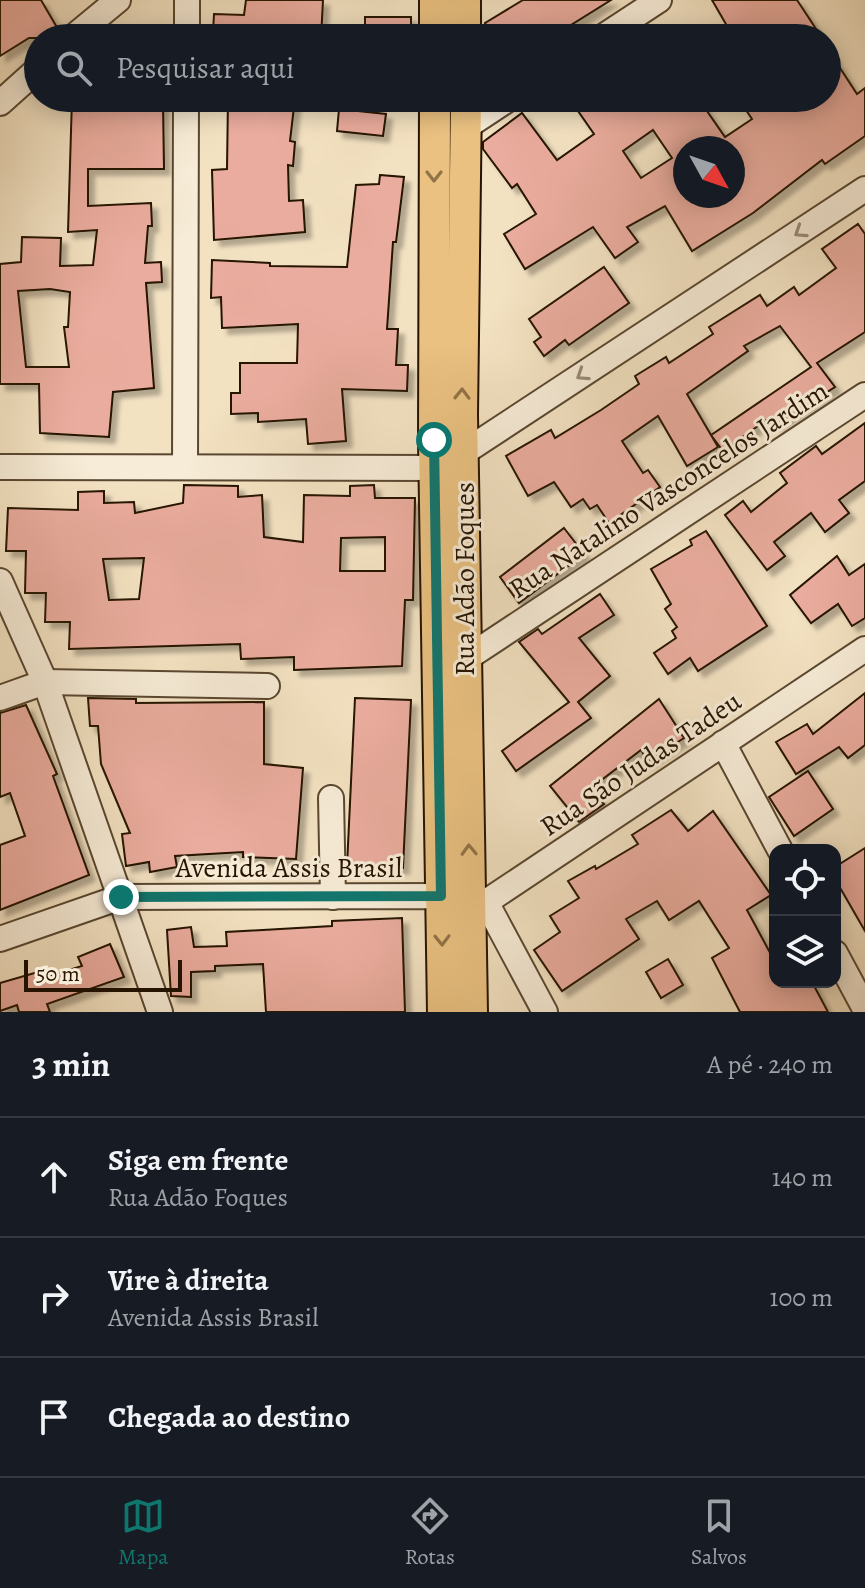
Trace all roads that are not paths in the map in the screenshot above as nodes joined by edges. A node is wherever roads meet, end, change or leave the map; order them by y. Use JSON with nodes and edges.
{"nodes":[{"id":1,"x":118,"y":0,"type":"edge"},
{"id":2,"x":187,"y":0,"type":"edge"},
{"id":3,"x":435,"y":0,"type":"edge"},
{"id":4,"x":465,"y":0,"type":"edge"},
{"id":5,"x":659,"y":0,"type":"edge"},
{"id":6,"x":89,"y":24,"type":"edge"},
{"id":7,"x":187,"y":24,"type":"edge"},
{"id":8,"x":435,"y":24,"type":"edge"},
{"id":9,"x":465,"y":24,"type":"edge"},
{"id":10,"x":622,"y":24,"type":"edge"},
{"id":11,"x":24,"y":82,"type":"edge"},
{"id":12,"x":0,"y":103,"type":"edge"},
{"id":13,"x":186,"y":112,"type":"edge"},
{"id":14,"x":435,"y":112,"type":"edge"},
{"id":15,"x":466,"y":112,"type":"edge"},
{"id":16,"x":865,"y":189,"type":"edge"},
{"id":17,"x":865,"y":395,"type":"edge"},
{"id":18,"x":463,"y":453,"type":"junction"},
{"id":19,"x":185,"y":466,"type":"junction"},
{"id":20,"x":0,"y":467,"type":"edge"},
{"id":21,"x":434,"y":468,"type":"junction"},
{"id":22,"x":0,"y":581,"type":"edge"},
{"id":23,"x":865,"y":649,"type":"edge"},
{"id":24,"x":464,"y":660,"type":"junction"},
{"id":25,"x":45,"y":682,"type":"junction"},
{"id":26,"x":267,"y":686,"type":"dead end"},
{"id":27,"x":0,"y":698,"type":"edge"},
{"id":28,"x":723,"y":743,"type":"junction"},
{"id":29,"x":331,"y":798,"type":"dead end"},
{"id":30,"x":777,"y":844,"type":"edge"},
{"id":31,"x":121,"y":897,"type":"junction"},
{"id":32,"x":333,"y":897,"type":"junction"},
{"id":33,"x":466,"y":899,"type":"junction"},
{"id":34,"x":0,"y":939,"type":"edge"},
{"id":35,"x":841,"y":964,"type":"edge"},
{"id":36,"x":865,"y":1009,"type":"edge"},
{"id":37,"x":160,"y":1012,"type":"edge"},
{"id":38,"x":443,"y":1012,"type":"edge"},
{"id":39,"x":472,"y":1012,"type":"edge"},
{"id":40,"x":545,"y":1012,"type":"edge"}],
"edges":[{"from":1,"to":6,"type":"street"},
{"from":2,"to":7,"type":"street"},
{"from":3,"to":8,"type":"main road"},
{"from":4,"to":9,"type":"main road"},
{"from":5,"to":10,"type":"street"},
{"from":11,"to":12,"type":"street"},
{"from":13,"to":19,"type":"street"},
{"from":14,"to":21,"type":"main road","name":"Rua Adão Foques","one_way":true},
{"from":18,"to":15,"type":"main road","name":"Rua Adão Foques","one_way":true},
{"from":16,"to":18,"type":"street","one_way":true},
{"from":17,"to":24,"type":"street","name":"Rua Natalino Vasconcelos Jardim"},
{"from":18,"to":24,"type":"main road","name":"Rua Adão Foques"},
{"from":19,"to":20,"type":"street"},
{"from":19,"to":21,"type":"street"},
{"from":21,"to":33,"type":"main road","name":"Rua Adão Foques"},
{"from":22,"to":25,"type":"street"},
{"from":23,"to":28,"type":"street","name":"Rua São Judas Tadeu"},
{"from":33,"to":24,"type":"main road","name":"Rua Adão Foques","one_way":true},
{"from":25,"to":26,"type":"street"},
{"from":25,"to":27,"type":"street"},
{"from":25,"to":31,"type":"street"},
{"from":28,"to":30,"type":"street"},
{"from":28,"to":33,"type":"street","name":"Rua São Judas Tadeu"},
{"from":29,"to":32,"type":"street"},
{"from":31,"to":32,"type":"street","name":"Avenida Assis Brasil"},
{"from":31,"to":34,"type":"street","name":"Avenida Assis Brasil"},
{"from":31,"to":37,"type":"street"},
{"from":32,"to":33,"type":"street","name":"Avenida Assis Brasil"},
{"from":33,"to":38,"type":"main road","name":"Rua Adão Foques","one_way":true},
{"from":33,"to":39,"type":"main road","name":"Rua Adão Foques"},
{"from":33,"to":40,"type":"street"},
{"from":35,"to":36,"type":"street"}]}
